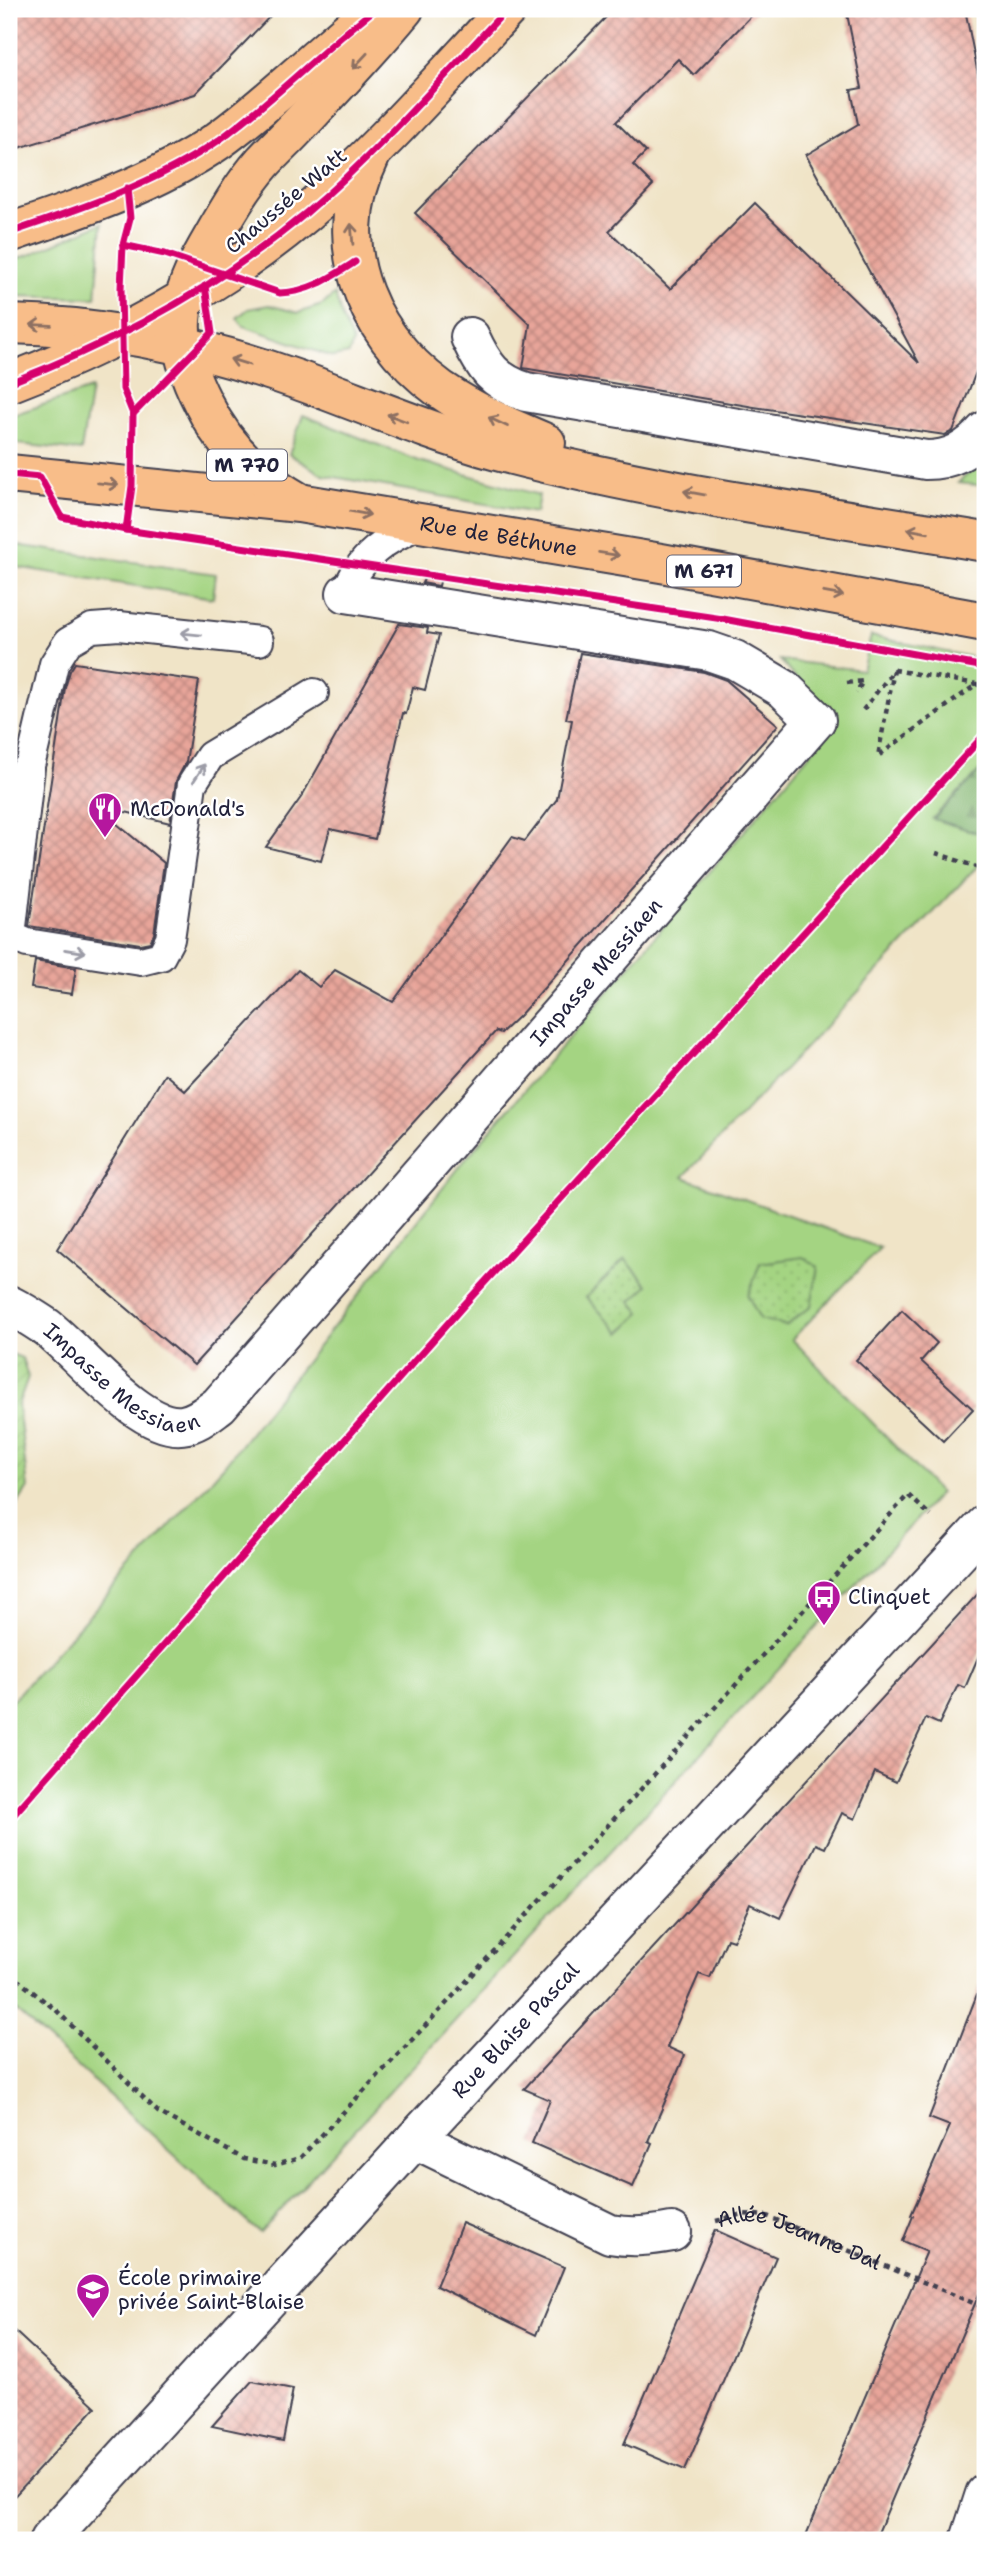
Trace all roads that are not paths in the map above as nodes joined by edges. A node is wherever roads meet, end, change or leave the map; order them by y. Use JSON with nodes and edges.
{"nodes":[{"id":1,"x":375,"y":9,"type":"edge"},
{"id":2,"x":404,"y":9,"type":"edge"},
{"id":3,"x":507,"y":9,"type":"edge"},
{"id":4,"x":374,"y":149,"type":"junction"},
{"id":5,"x":9,"y":233,"type":"edge"},
{"id":6,"x":185,"y":298,"type":"junction"},
{"id":7,"x":9,"y":324,"type":"edge"},
{"id":8,"x":122,"y":335,"type":"junction"},
{"id":9,"x":470,"y":337,"type":"dead end"},
{"id":10,"x":183,"y":346,"type":"junction"},
{"id":11,"x":9,"y":383,"type":"edge"},
{"id":12,"x":975,"y":441,"type":"edge"},
{"id":13,"x":9,"y":474,"type":"edge"},
{"id":14,"x":652,"y":486,"type":"junction"},
{"id":15,"x":299,"y":503,"type":"junction"},
{"id":16,"x":421,"y":523,"type":"junction"},
{"id":17,"x":985,"y":542,"type":"edge"},
{"id":18,"x":346,"y":593,"type":"joint"},
{"id":19,"x":985,"y":622,"type":"edge"},
{"id":20,"x":259,"y":641,"type":"dead end"},
{"id":21,"x":314,"y":693,"type":"dead end"},
{"id":22,"x":31,"y":762,"type":"junction"},
{"id":23,"x":9,"y":795,"type":"edge"},
{"id":24,"x":10,"y":935,"type":"edge"},
{"id":25,"x":9,"y":1305,"type":"edge"},
{"id":26,"x":975,"y":1536,"type":"edge"},
{"id":27,"x":415,"y":2139,"type":"junction"},
{"id":28,"x":672,"y":2232,"type":"road end"},
{"id":29,"x":985,"y":2494,"type":"edge"},
{"id":30,"x":50,"y":2540,"type":"edge"},
{"id":31,"x":970,"y":2540,"type":"edge"}],
"edges":[{"from":1,"to":5,"type":"main road"},
{"from":2,"to":6,"type":"main road","name":"Chaussée Watt","number":"M 770","one_way":true},
{"from":3,"to":4,"type":"main road","name":"Chaussée Watt"},
{"from":4,"to":6,"type":"main road","name":"Chaussée Watt"},
{"from":14,"to":4,"type":"main road","one_way":true},
{"from":6,"to":8,"type":"main road","name":"Chaussée Watt"},
{"from":6,"to":10,"type":"main road","name":"Chaussée Watt","number":"M 770"},
{"from":8,"to":7,"type":"main road","one_way":true},
{"from":8,"to":10,"type":"main road"},
{"from":8,"to":11,"type":"main road","name":"Chaussée Watt"},
{"from":9,"to":12,"type":"street"},
{"from":14,"to":10,"type":"main road","one_way":true},
{"from":10,"to":15,"type":"main road","name":"Chaussée Watt","number":"M 770"},
{"from":13,"to":15,"type":"main road","name":"Rue de Béthune","number":"M 671","one_way":true},
{"from":17,"to":14,"type":"main road","one_way":true},
{"from":15,"to":16,"type":"main road","name":"Rue de Béthune","number":"M 671","one_way":true},
{"from":16,"to":18,"type":"lane"},
{"from":16,"to":19,"type":"main road","name":"Rue de Béthune","number":"M 671","one_way":true},
{"from":18,"to":25,"type":"street","name":"Impasse Messiaen"},
{"from":20,"to":22,"type":"lane","one_way":true},
{"from":24,"to":21,"type":"lane","one_way":true},
{"from":22,"to":23,"type":"lane"},
{"from":22,"to":24,"type":"lane"},
{"from":26,"to":27,"type":"street","name":"Rue Blaise Pascal"},
{"from":27,"to":28,"type":"street"},
{"from":27,"to":30,"type":"street","name":"Rue Blaise Pascal"},
{"from":29,"to":31,"type":"street"}]}
